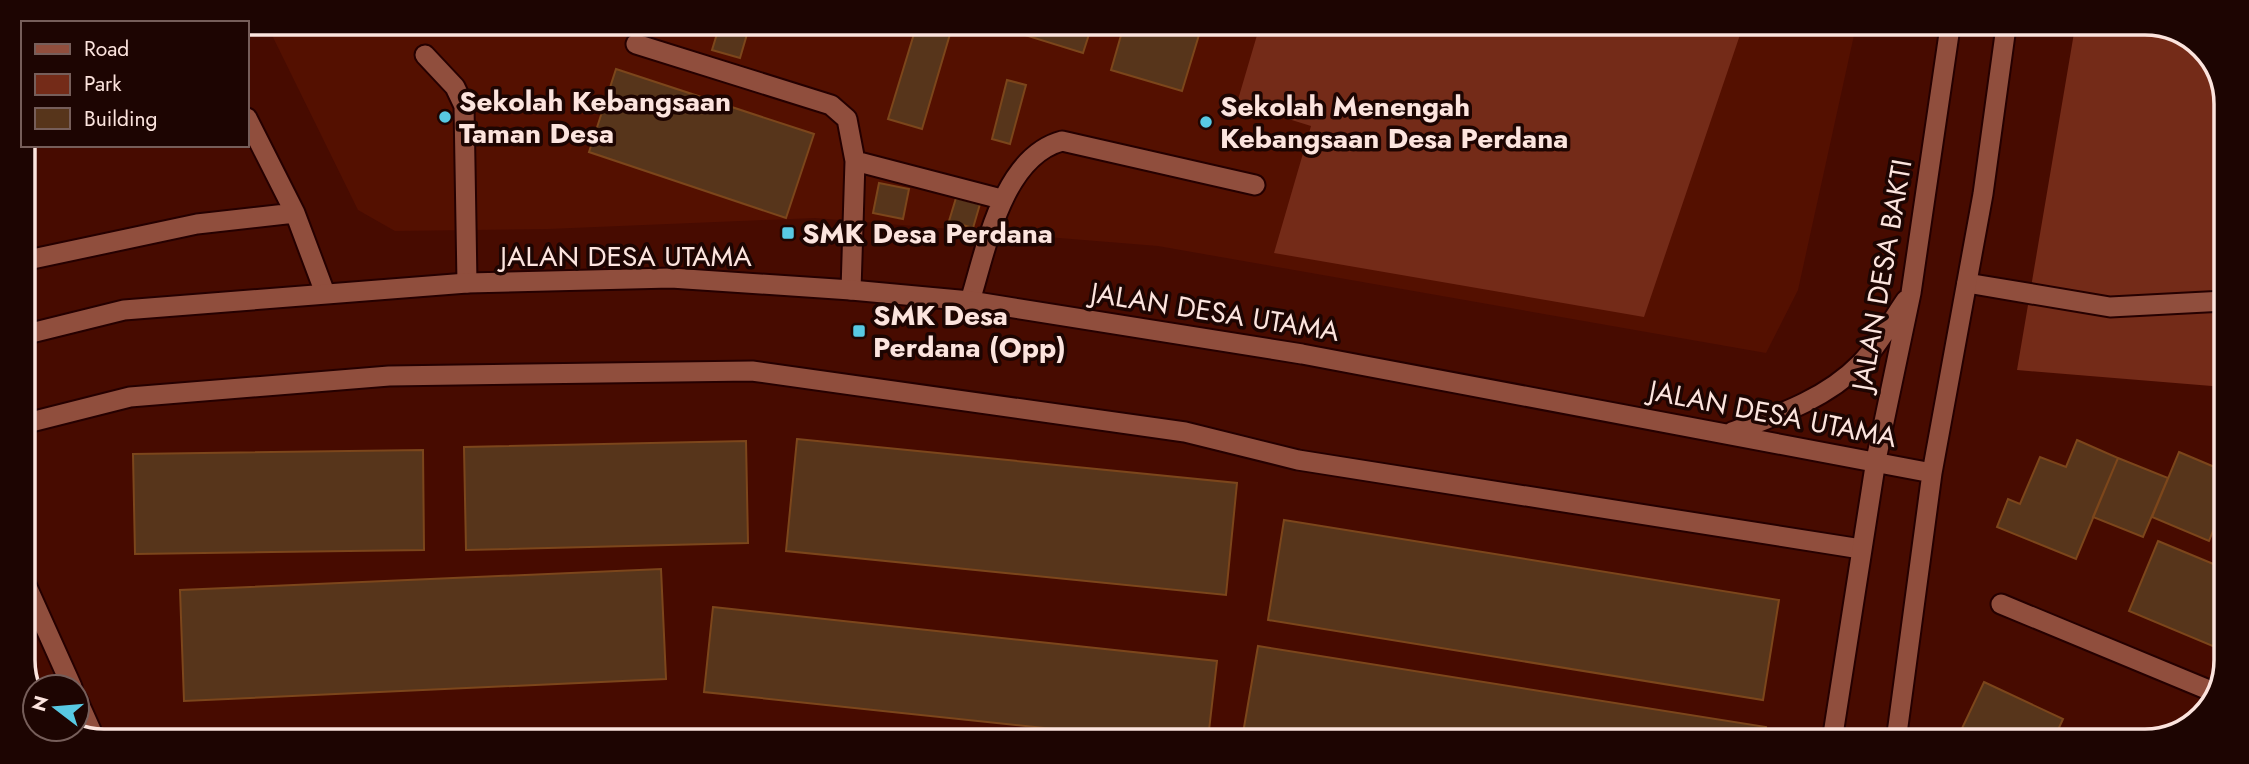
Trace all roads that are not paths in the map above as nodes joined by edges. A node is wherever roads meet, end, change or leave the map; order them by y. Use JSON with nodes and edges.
{"nodes":[{"id":1,"x":1949,"y":35,"type":"edge"},
{"id":2,"x":2005,"y":35,"type":"edge"},
{"id":3,"x":636,"y":44,"type":"dead end"},
{"id":4,"x":425,"y":55,"type":"dead end"},
{"id":5,"x":248,"y":120,"type":"edge"},
{"id":6,"x":855,"y":161,"type":"junction"},
{"id":7,"x":1255,"y":185,"type":"dead end"},
{"id":8,"x":1001,"y":199,"type":"junction"},
{"id":9,"x":295,"y":213,"type":"junction"},
{"id":10,"x":35,"y":258,"type":"edge"},
{"id":11,"x":1967,"y":283,"type":"junction"},
{"id":12,"x":467,"y":284,"type":"junction"},
{"id":13,"x":851,"y":290,"type":"junction"},
{"id":14,"x":325,"y":293,"type":"junction"},
{"id":15,"x":1911,"y":293,"type":"junction"},
{"id":16,"x":970,"y":301,"type":"junction"},
{"id":17,"x":2214,"y":302,"type":"edge"},
{"id":18,"x":35,"y":331,"type":"edge"},
{"id":19,"x":35,"y":421,"type":"edge"},
{"id":20,"x":1729,"y":432,"type":"junction"},
{"id":21,"x":1876,"y":460,"type":"junction"},
{"id":22,"x":1931,"y":473,"type":"junction"},
{"id":23,"x":1861,"y":549,"type":"junction"},
{"id":24,"x":2001,"y":604,"type":"dead end"},
{"id":25,"x":35,"y":605,"type":"edge"},
{"id":26,"x":66,"y":673,"type":"edge"},
{"id":27,"x":2207,"y":689,"type":"edge"},
{"id":28,"x":1834,"y":729,"type":"edge"},
{"id":29,"x":1898,"y":729,"type":"edge"}],
"edges":[{"from":1,"to":15,"type":"street","name":"JALAN DESA BAKTI"},
{"from":2,"to":11,"type":"street"},
{"from":3,"to":6,"type":"street"},
{"from":4,"to":12,"type":"street"},
{"from":5,"to":9,"type":"street"},
{"from":6,"to":8,"type":"street"},
{"from":6,"to":13,"type":"street"},
{"from":7,"to":8,"type":"street"},
{"from":8,"to":16,"type":"street"},
{"from":9,"to":10,"type":"street"},
{"from":9,"to":14,"type":"street"},
{"from":11,"to":17,"type":"street"},
{"from":11,"to":22,"type":"street"},
{"from":12,"to":13,"type":"street","name":"JALAN DESA UTAMA"},
{"from":12,"to":14,"type":"street","name":"JALAN DESA UTAMA"},
{"from":13,"to":16,"type":"street","name":"JALAN DESA UTAMA"},
{"from":14,"to":18,"type":"street","name":"JALAN DESA UTAMA"},
{"from":15,"to":20,"type":"street"},
{"from":15,"to":21,"type":"street","name":"JALAN DESA BAKTI"},
{"from":16,"to":20,"type":"street","name":"JALAN DESA UTAMA"},
{"from":19,"to":23,"type":"street"},
{"from":20,"to":21,"type":"street","name":"JALAN DESA UTAMA"},
{"from":21,"to":22,"type":"street","name":"JALAN DESA UTAMA"},
{"from":21,"to":23,"type":"street","name":"JALAN DESA BAKTI"},
{"from":22,"to":29,"type":"street"},
{"from":23,"to":28,"type":"street","name":"JALAN DESA BAKTI"},
{"from":24,"to":27,"type":"street"},
{"from":25,"to":26,"type":"street"}]}
